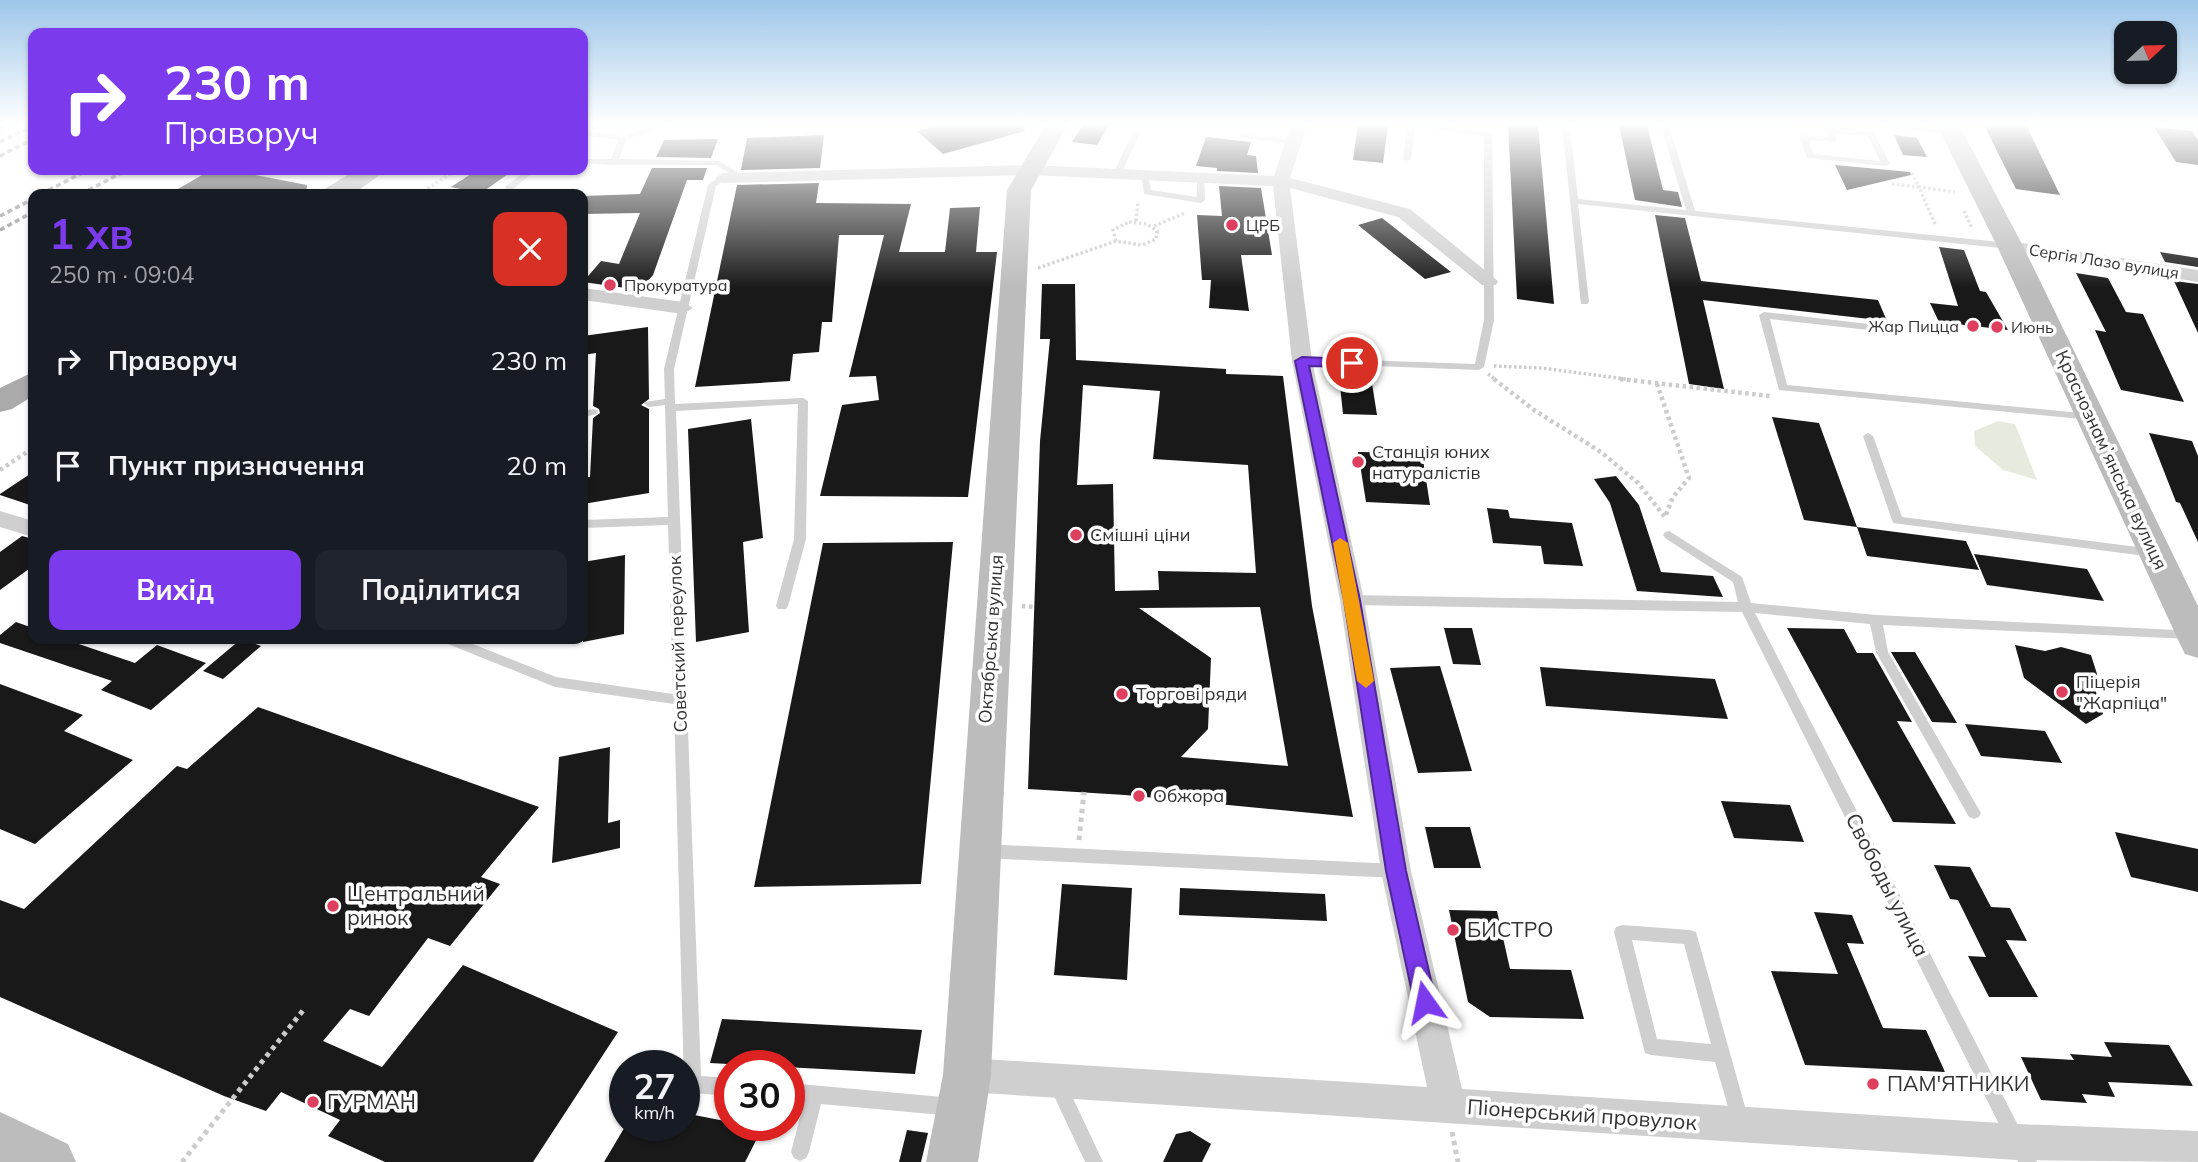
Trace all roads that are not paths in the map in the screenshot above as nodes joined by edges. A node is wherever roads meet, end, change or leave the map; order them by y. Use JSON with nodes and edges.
{"nodes":[{"id":1,"x":359,"y":179,"type":"edge"},
{"id":2,"x":520,"y":179,"type":"edge"},
{"id":3,"x":724,"y":179,"type":"edge"},
{"id":4,"x":1025,"y":179,"type":"edge"},
{"id":5,"x":1145,"y":179,"type":"edge"},
{"id":6,"x":1201,"y":179,"type":"edge"},
{"id":7,"x":1233,"y":179,"type":"edge"},
{"id":8,"x":1488,"y":179,"type":"edge"},
{"id":9,"x":1573,"y":179,"type":"edge"},
{"id":10,"x":1681,"y":179,"type":"edge"},
{"id":11,"x":1976,"y":179,"type":"edge"},
{"id":12,"x":1280,"y":181,"type":"junction"},
{"id":13,"x":509,"y":188,"type":"dead end"},
{"id":14,"x":343,"y":189,"type":"edge"},
{"id":15,"x":1576,"y":201,"type":"junction"},
{"id":16,"x":1691,"y":211,"type":"junction"},
{"id":17,"x":2010,"y":246,"type":"junction"},
{"id":18,"x":2198,"y":276,"type":"edge"},
{"id":19,"x":1489,"y":281,"type":"junction"},
{"id":20,"x":588,"y":295,"type":"edge"},
{"id":21,"x":1584,"y":302,"type":"dead end"},
{"id":22,"x":682,"y":308,"type":"junction"},
{"id":23,"x":1869,"y":327,"type":"dead end"},
{"id":24,"x":1302,"y":361,"type":"junction"},
{"id":25,"x":28,"y":385,"type":"edge"},
{"id":26,"x":0,"y":402,"type":"edge"},
{"id":27,"x":649,"y":404,"type":"dead end"},
{"id":28,"x":670,"y":404,"type":"junction"},
{"id":29,"x":2091,"y":416,"type":"junction"},
{"id":30,"x":1868,"y":436,"type":"dead end"},
{"id":31,"x":674,"y":521,"type":"junction"},
{"id":32,"x":588,"y":524,"type":"edge"},
{"id":33,"x":1669,"y":535,"type":"dead end"},
{"id":34,"x":2154,"y":553,"type":"junction"},
{"id":35,"x":1352,"y":600,"type":"junction"},
{"id":36,"x":782,"y":606,"type":"dead end"},
{"id":37,"x":1746,"y":607,"type":"junction"},
{"id":38,"x":1876,"y":620,"type":"junction"},
{"id":39,"x":2196,"y":639,"type":"edge"},
{"id":40,"x":460,"y":644,"type":"edge"},
{"id":41,"x":680,"y":700,"type":"junction"},
{"id":42,"x":1974,"y":813,"type":"dead end"},
{"id":43,"x":978,"y":850,"type":"junction"},
{"id":44,"x":1396,"y":871,"type":"junction"},
{"id":45,"x":1721,"y":1054,"type":"junction"},
{"id":46,"x":1056,"y":1081,"type":"junction"},
{"id":47,"x":714,"y":1086,"type":"edge"},
{"id":48,"x":963,"y":1092,"type":"junction"},
{"id":49,"x":805,"y":1094,"type":"edge"},
{"id":50,"x":815,"y":1095,"type":"junction"},
{"id":51,"x":1448,"y":1106,"type":"junction"},
{"id":52,"x":1741,"y":1125,"type":"junction"},
{"id":53,"x":2198,"y":1149,"type":"edge"},
{"id":54,"x":800,"y":1152,"type":"dead end"},
{"id":55,"x":2023,"y":1152,"type":"edge"},
{"id":56,"x":952,"y":1162,"type":"edge"},
{"id":57,"x":1094,"y":1162,"type":"edge"}],
"edges":[{"from":1,"to":14,"type":"main road"},
{"from":2,"to":13,"type":"lane"},
{"from":3,"to":22,"type":"lane","name":"Советский переулок"},
{"from":4,"to":43,"type":"main road","name":"Октябрська вулиця"},
{"from":5,"to":6,"type":"lane"},
{"from":7,"to":12,"type":"street"},
{"from":8,"to":19,"type":"lane"},
{"from":9,"to":15,"type":"lane"},
{"from":10,"to":16,"type":"lane"},
{"from":11,"to":17,"type":"main road","name":"Краснознамʼянська вулиця"},
{"from":12,"to":19,"type":"street"},
{"from":12,"to":24,"type":"street"},
{"from":15,"to":16,"type":"lane"},
{"from":15,"to":21,"type":"lane"},
{"from":16,"to":17,"type":"lane"},
{"from":17,"to":18,"type":"street","name":"Сергія Лазо вулиця"},
{"from":17,"to":29,"type":"main road","name":"Краснознамʼянська вулиця"},
{"from":19,"to":24,"type":"lane"},
{"from":20,"to":22,"type":"street"},
{"from":22,"to":28,"type":"lane","name":"Советский переулок"},
{"from":23,"to":29,"type":"lane"},
{"from":24,"to":35,"type":"street"},
{"from":25,"to":26,"type":"main road"},
{"from":27,"to":28,"type":"lane"},
{"from":28,"to":31,"type":"lane","name":"Советский переулок"},
{"from":28,"to":36,"type":"lane"},
{"from":29,"to":34,"type":"main road","name":"Краснознамʼянська вулиця"},
{"from":30,"to":34,"type":"lane"},
{"from":31,"to":32,"type":"lane"},
{"from":31,"to":41,"type":"lane","name":"Советский переулок"},
{"from":33,"to":37,"type":"lane"},
{"from":34,"to":39,"type":"main road","name":"Краснознамʼянська вулиця"},
{"from":35,"to":37,"type":"lane"},
{"from":35,"to":44,"type":"street"},
{"from":37,"to":38,"type":"lane"},
{"from":37,"to":55,"type":"lane","name":"Свободы улица"},
{"from":38,"to":39,"type":"lane"},
{"from":38,"to":42,"type":"lane"},
{"from":40,"to":41,"type":"lane"},
{"from":41,"to":47,"type":"lane","name":"Советский переулок"},
{"from":43,"to":44,"type":"lane"},
{"from":43,"to":48,"type":"main road","name":"Октябрська вулиця"},
{"from":44,"to":51,"type":"street"},
{"from":45,"to":45,"type":"lane"},
{"from":45,"to":52,"type":"lane"},
{"from":46,"to":48,"type":"street","name":"Піонерський провулок"},
{"from":46,"to":51,"type":"street","name":"Піонерський провулок"},
{"from":46,"to":57,"type":"lane"},
{"from":48,"to":50,"type":"lane"},
{"from":48,"to":56,"type":"main road","name":"Октябрська вулиця"},
{"from":49,"to":50,"type":"lane"},
{"from":50,"to":54,"type":"lane"},
{"from":51,"to":52,"type":"street","name":"Піонерський провулок"},
{"from":52,"to":55,"type":"street","name":"Піонерський провулок"},
{"from":53,"to":55,"type":"street","name":"Піонерський провулок"}]}
